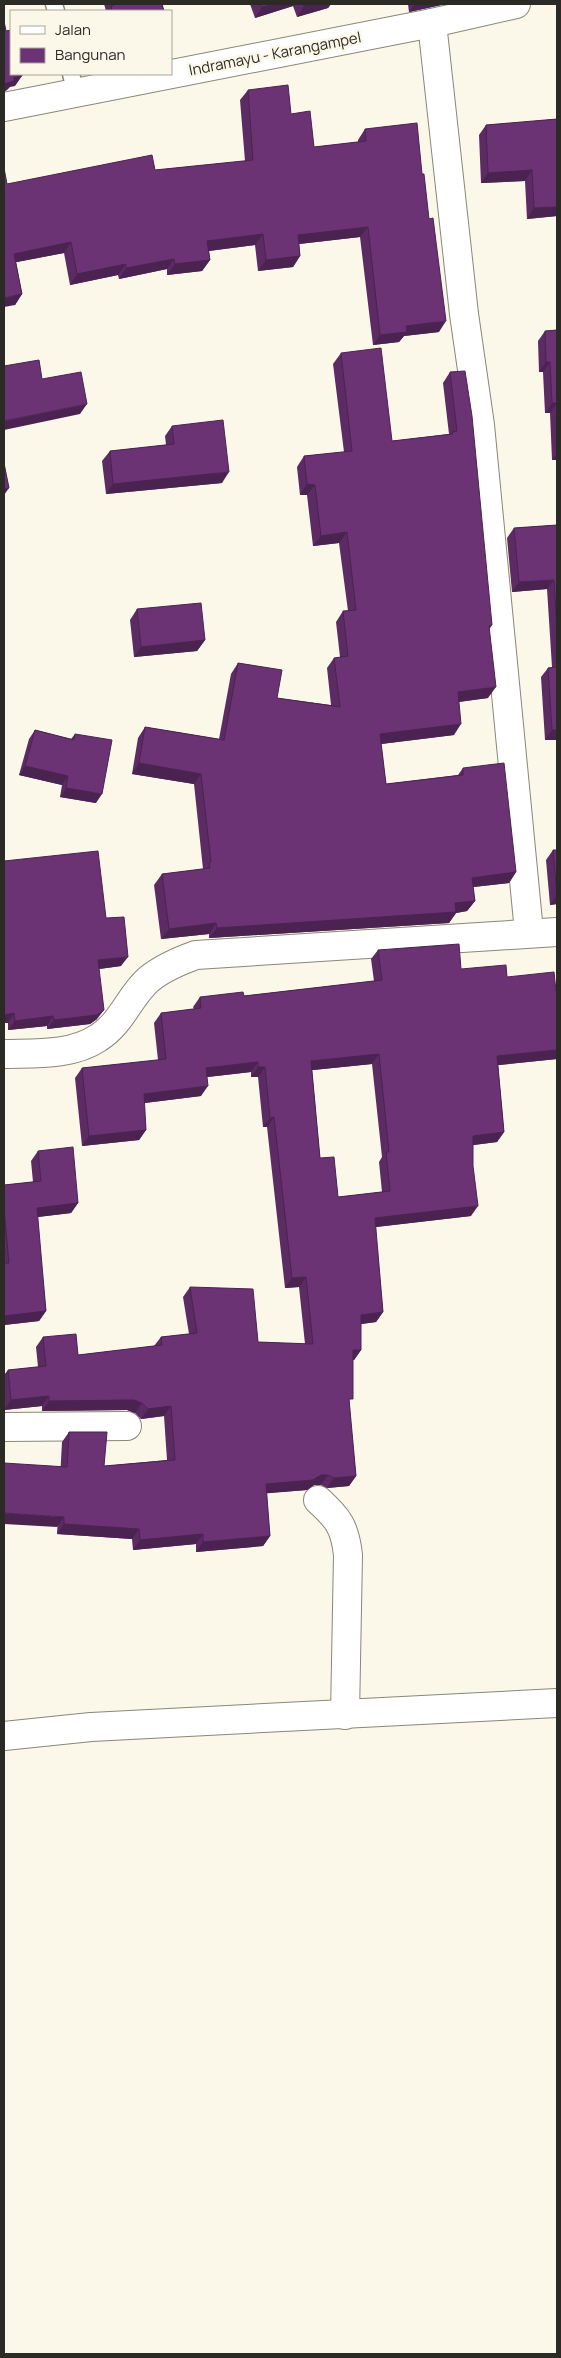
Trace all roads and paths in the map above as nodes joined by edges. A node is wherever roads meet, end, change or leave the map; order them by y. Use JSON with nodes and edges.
{"nodes":[{"id":1,"x":516,"y":4,"type":"edge"},
{"id":2,"x":432,"y":23,"type":"junction"},
{"id":3,"x":172,"y":66,"type":"edge"},
{"id":4,"x":121,"y":75,"type":"edge"},
{"id":5,"x":73,"y":83,"type":"edge"},
{"id":6,"x":4,"y":108,"type":"edge"},
{"id":7,"x":529,"y":932,"type":"junction"},
{"id":8,"x":557,"y":932,"type":"edge"},
{"id":9,"x":4,"y":1054,"type":"edge"},
{"id":10,"x":127,"y":1426,"type":"dead end"},
{"id":11,"x":4,"y":1427,"type":"edge"},
{"id":12,"x":318,"y":1500,"type":"dead end"},
{"id":13,"x":557,"y":1703,"type":"edge"},
{"id":14,"x":346,"y":1711,"type":"junction"},
{"id":15,"x":4,"y":1736,"type":"edge"}],
"edges":[{"from":1,"to":2,"type":"street","name":"Indramayu - Karangampel"},
{"from":2,"to":3,"type":"street","name":"Indramayu - Karangampel"},
{"from":2,"to":7,"type":"street"},
{"from":4,"to":5,"type":"street","name":"Indramayu - Karangampel"},
{"from":5,"to":6,"type":"street","name":"Indramayu - Karangampel"},
{"from":7,"to":8,"type":"street"},
{"from":7,"to":9,"type":"street"},
{"from":10,"to":11,"type":"street"},
{"from":12,"to":14,"type":"street"},
{"from":13,"to":14,"type":"street"},
{"from":14,"to":15,"type":"street"}]}
